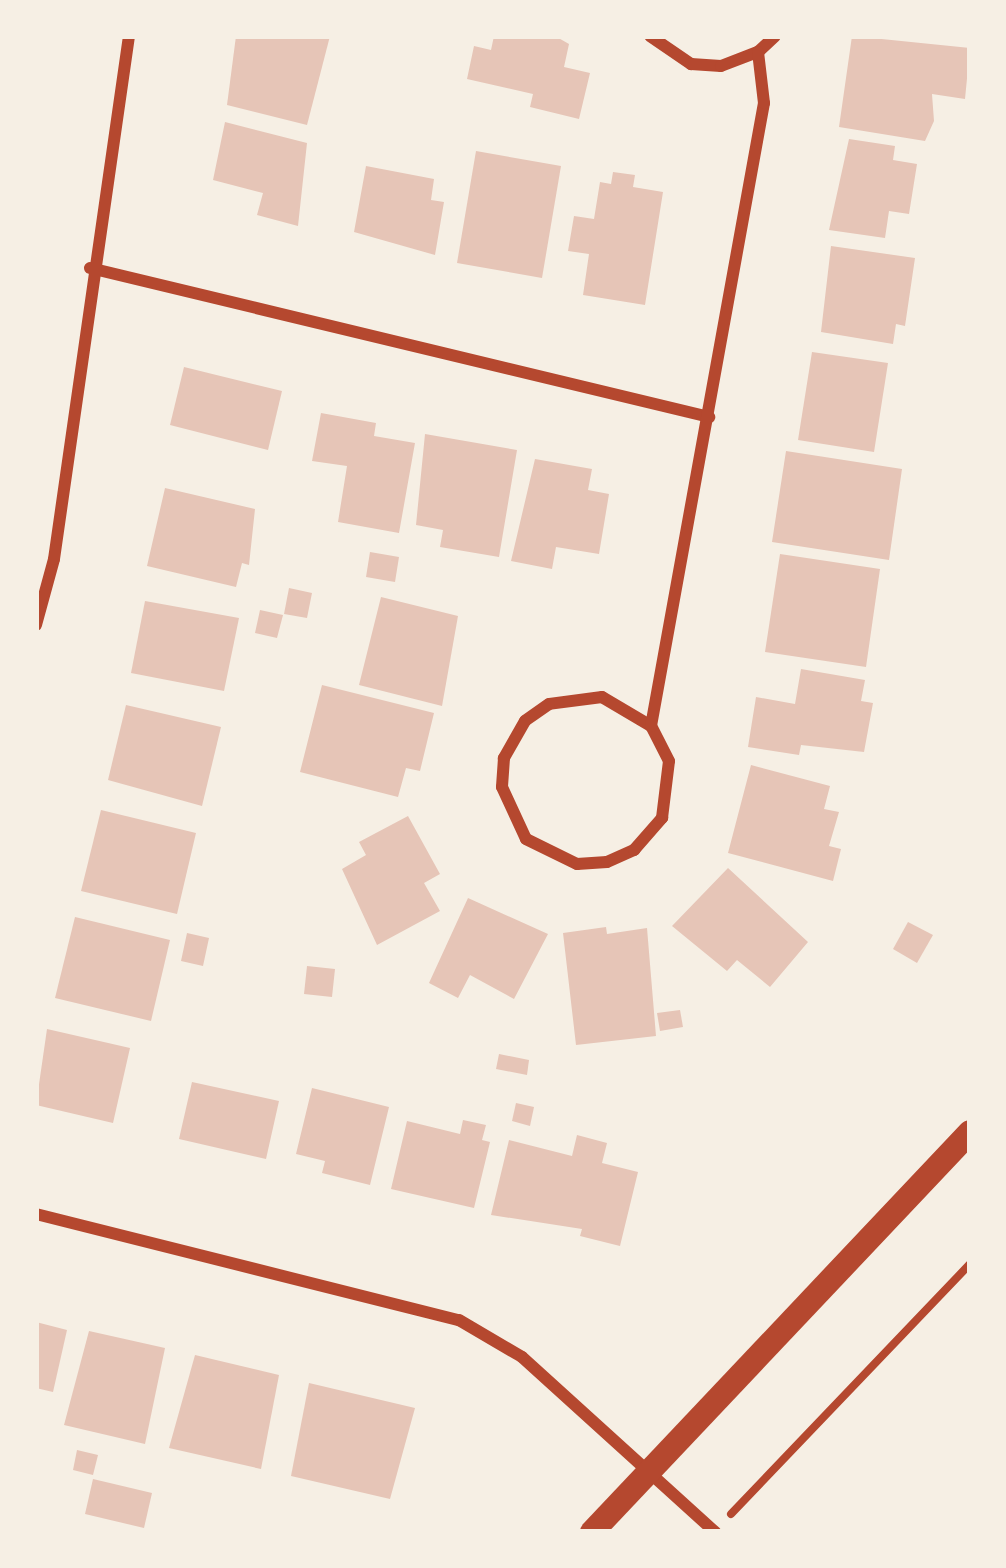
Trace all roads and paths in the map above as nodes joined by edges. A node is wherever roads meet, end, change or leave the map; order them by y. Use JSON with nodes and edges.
{"nodes":[{"id":1,"x":129,"y":36,"type":"edge"},
{"id":2,"x":650,"y":36,"type":"edge"},
{"id":3,"x":776,"y":36,"type":"edge"},
{"id":4,"x":758,"y":52,"type":"junction"},
{"id":5,"x":90,"y":268,"type":"junction"},
{"id":6,"x":709,"y":417,"type":"junction"},
{"id":7,"x":36,"y":625,"type":"edge"},
{"id":8,"x":652,"y":726,"type":"junction"},
{"id":9,"x":970,"y":1132,"type":"edge"},
{"id":10,"x":36,"y":1214,"type":"edge"},
{"id":11,"x":970,"y":1264,"type":"edge"},
{"id":12,"x":651,"y":1469,"type":"junction"},
{"id":13,"x":753,"y":1492,"type":"dead end"},
{"id":14,"x":592,"y":1532,"type":"edge"},
{"id":15,"x":715,"y":1532,"type":"edge"}],
"edges":[{"from":1,"to":5,"type":"street"},
{"from":2,"to":4,"type":"street"},
{"from":3,"to":4,"type":"street"},
{"from":4,"to":6,"type":"street"},
{"from":5,"to":6,"type":"street"},
{"from":5,"to":7,"type":"street"},
{"from":6,"to":8,"type":"street"},
{"from":8,"to":8,"type":"street"},
{"from":9,"to":12,"type":"main road"},
{"from":10,"to":12,"type":"street"},
{"from":11,"to":13,"type":"path"},
{"from":12,"to":14,"type":"main road"},
{"from":12,"to":15,"type":"street"}]}
